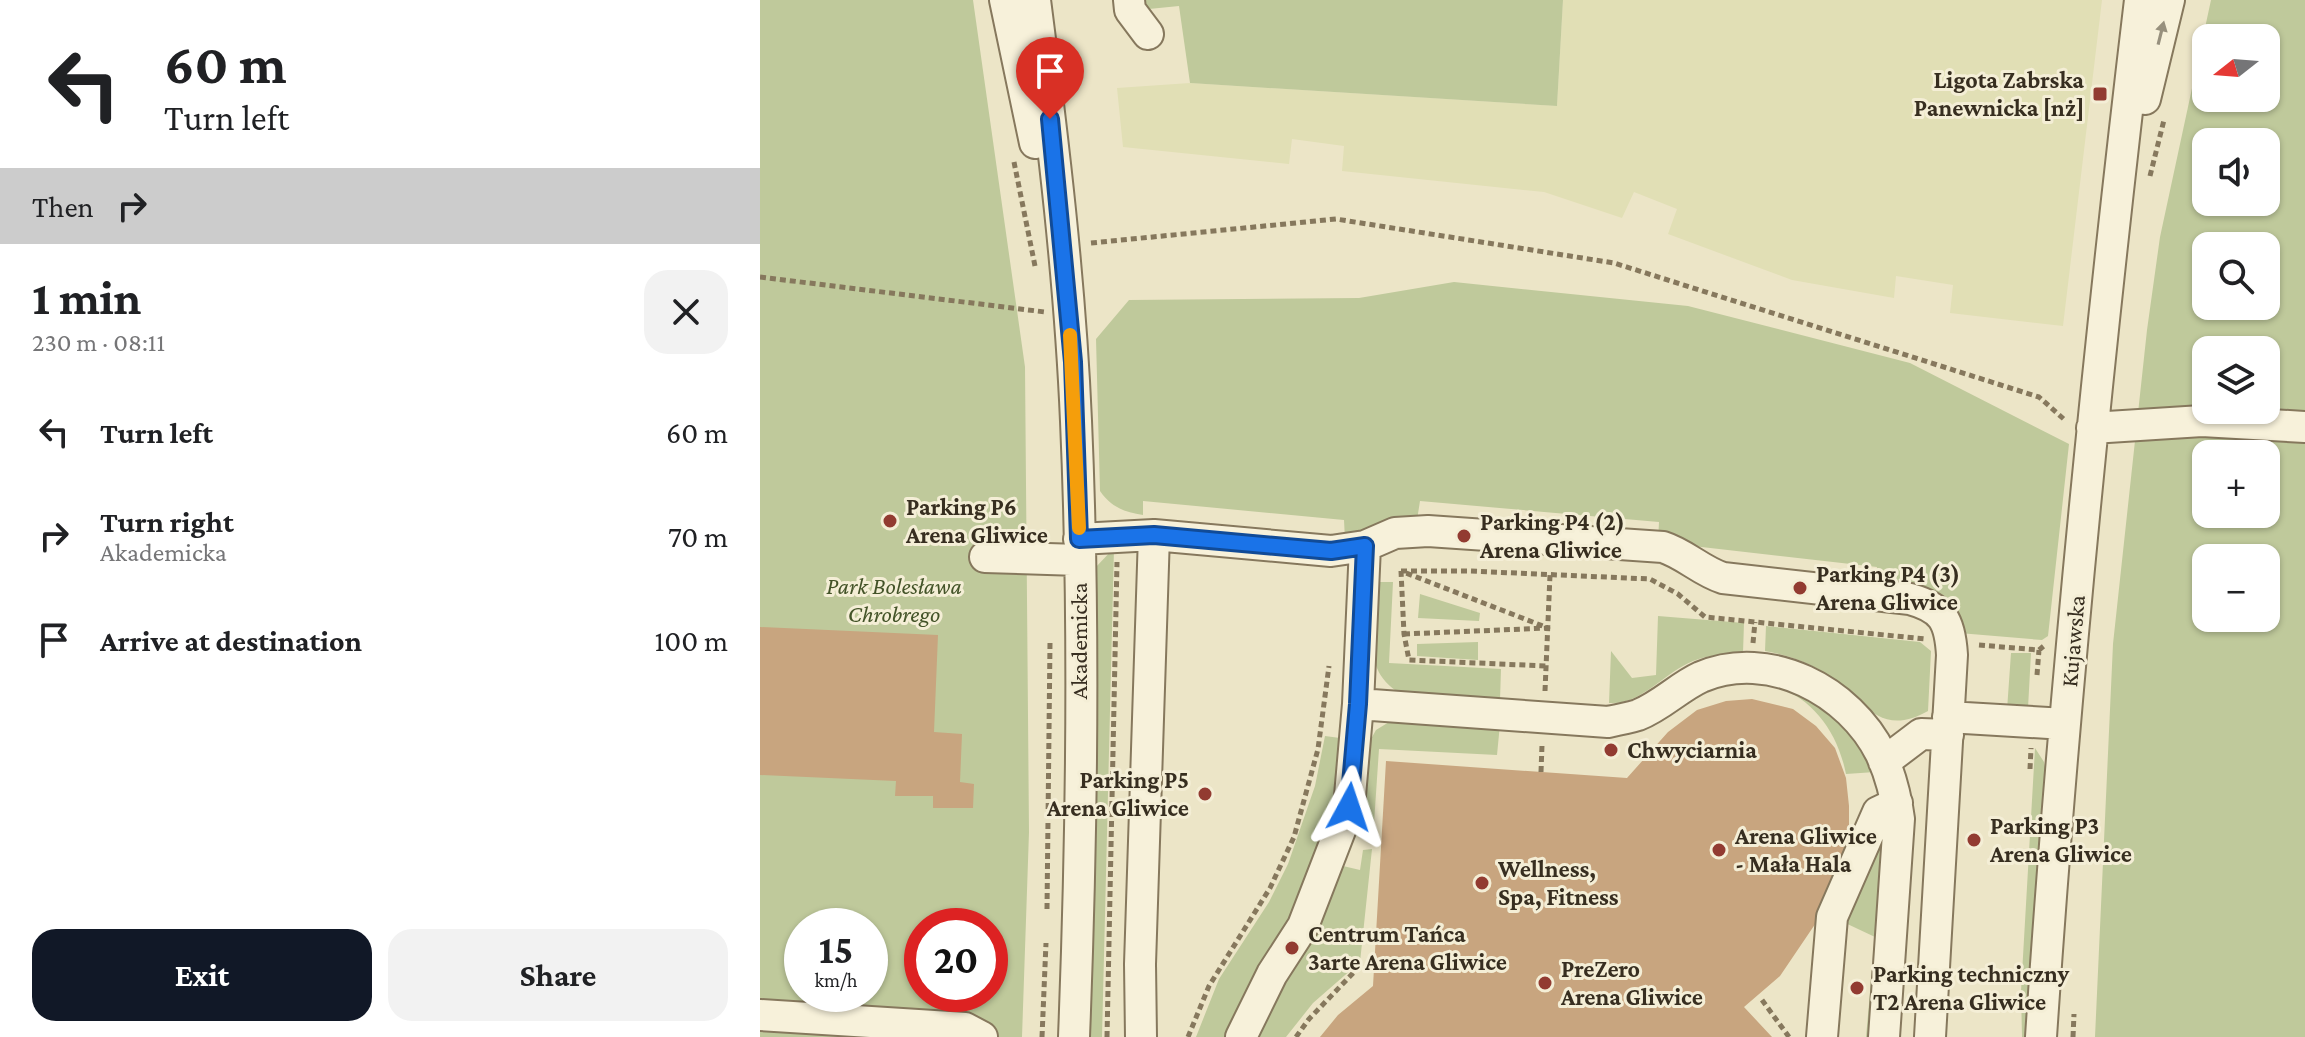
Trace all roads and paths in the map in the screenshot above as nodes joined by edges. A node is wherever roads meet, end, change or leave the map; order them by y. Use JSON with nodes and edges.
{"nodes":[{"id":1,"x":1005,"y":0,"type":"edge"},
{"id":2,"x":1035,"y":0,"type":"edge"},
{"id":3,"x":1129,"y":0,"type":"edge"},
{"id":4,"x":2140,"y":0,"type":"edge"},
{"id":5,"x":2169,"y":0,"type":"edge"},
{"id":6,"x":1148,"y":34,"type":"dead end"},
{"id":7,"x":1012,"y":152,"type":"dead end"},
{"id":8,"x":2111,"y":245,"type":"junction"},
{"id":9,"x":1064,"y":246,"type":"junction"},
{"id":10,"x":1036,"y":273,"type":"dead end"},
{"id":11,"x":760,"y":277,"type":"edge"},
{"id":12,"x":1038,"y":299,"type":"dead end"},
{"id":13,"x":1054,"y":314,"type":"junction"},
{"id":14,"x":1041,"y":328,"type":"dead end"},
{"id":15,"x":2305,"y":427,"type":"edge"},
{"id":16,"x":2092,"y":428,"type":"junction"},
{"id":17,"x":1154,"y":535,"type":"junction"},
{"id":18,"x":1365,"y":546,"type":"junction"},
{"id":19,"x":1079,"y":550,"type":"junction"},
{"id":20,"x":1117,"y":553,"type":"dead end"},
{"id":21,"x":985,"y":557,"type":"dead end"},
{"id":22,"x":1401,"y":571,"type":"junction"},
{"id":23,"x":1550,"y":575,"type":"junction"},
{"id":24,"x":1548,"y":628,"type":"junction"},
{"id":25,"x":1404,"y":634,"type":"junction"},
{"id":26,"x":1050,"y":637,"type":"dead end"},
{"id":27,"x":1935,"y":640,"type":"dead end"},
{"id":28,"x":1979,"y":645,"type":"dead end"},
{"id":29,"x":1332,"y":654,"type":"dead end"},
{"id":30,"x":1546,"y":666,"type":"junction"},
{"id":31,"x":2037,"y":675,"type":"dead end"},
{"id":32,"x":1545,"y":690,"type":"dead end"},
{"id":33,"x":1358,"y":704,"type":"junction"},
{"id":34,"x":2065,"y":724,"type":"junction"},
{"id":35,"x":1948,"y":726,"type":"junction"},
{"id":36,"x":1884,"y":762,"type":"junction"},
{"id":37,"x":1897,"y":803,"type":"junction"},
{"id":38,"x":1047,"y":914,"type":"dead end"},
{"id":39,"x":1047,"y":930,"type":"dead end"},
{"id":40,"x":1356,"y":970,"type":"dead end"},
{"id":41,"x":1762,"y":1000,"type":"dead end"},
{"id":42,"x":760,"y":1015,"type":"edge"},
{"id":43,"x":982,"y":1037,"type":"edge"},
{"id":44,"x":1042,"y":1037,"type":"edge"},
{"id":45,"x":1074,"y":1037,"type":"edge"},
{"id":46,"x":1107,"y":1037,"type":"edge"},
{"id":47,"x":1141,"y":1037,"type":"edge"},
{"id":48,"x":1188,"y":1037,"type":"edge"},
{"id":49,"x":1241,"y":1037,"type":"edge"},
{"id":50,"x":1296,"y":1037,"type":"edge"},
{"id":51,"x":1789,"y":1037,"type":"edge"},
{"id":52,"x":1822,"y":1037,"type":"edge"},
{"id":53,"x":1884,"y":1037,"type":"edge"},
{"id":54,"x":1930,"y":1037,"type":"edge"},
{"id":55,"x":2041,"y":1037,"type":"edge"}],
"edges":[{"from":1,"to":9,"type":"street","name":"Akademicka"},
{"from":2,"to":9,"type":"street","name":"Akademicka"},
{"from":3,"to":6,"type":"street"},
{"from":4,"to":8,"type":"street","name":"Kujawska"},
{"from":8,"to":5,"type":"street","name":"Kujawska","one_way":true},
{"from":7,"to":10,"type":"path"},
{"from":8,"to":16,"type":"street","name":"Kujawska"},
{"from":9,"to":13,"type":"street","name":"Akademicka"},
{"from":9,"to":16,"type":"path"},
{"from":11,"to":13,"type":"path"},
{"from":12,"to":13,"type":"path"},
{"from":13,"to":14,"type":"path"},
{"from":13,"to":19,"type":"street","name":"Akademicka"},
{"from":15,"to":16,"type":"street"},
{"from":16,"to":34,"type":"street","name":"Kujawska"},
{"from":17,"to":18,"type":"street"},
{"from":17,"to":19,"type":"street"},
{"from":17,"to":47,"type":"street"},
{"from":18,"to":33,"type":"street"},
{"from":18,"to":35,"type":"street"},
{"from":19,"to":21,"type":"street"},
{"from":19,"to":45,"type":"street","name":"Akademicka"},
{"from":20,"to":46,"type":"path"},
{"from":22,"to":23,"type":"path"},
{"from":22,"to":24,"type":"path"},
{"from":22,"to":25,"type":"path"},
{"from":23,"to":24,"type":"path"},
{"from":23,"to":27,"type":"path"},
{"from":24,"to":25,"type":"path"},
{"from":24,"to":30,"type":"path"},
{"from":25,"to":30,"type":"path"},
{"from":26,"to":38,"type":"path"},
{"from":28,"to":31,"type":"path"},
{"from":29,"to":48,"type":"path"},
{"from":30,"to":32,"type":"path"},
{"from":33,"to":36,"type":"street"},
{"from":33,"to":49,"type":"street"},
{"from":34,"to":35,"type":"street"},
{"from":34,"to":55,"type":"street","name":"Kujawska"},
{"from":35,"to":36,"type":"street"},
{"from":35,"to":54,"type":"street"},
{"from":36,"to":37,"type":"street"},
{"from":37,"to":52,"type":"street"},
{"from":37,"to":53,"type":"street"},
{"from":39,"to":44,"type":"path"},
{"from":40,"to":50,"type":"path"},
{"from":41,"to":51,"type":"path"},
{"from":42,"to":43,"type":"street"}]}
